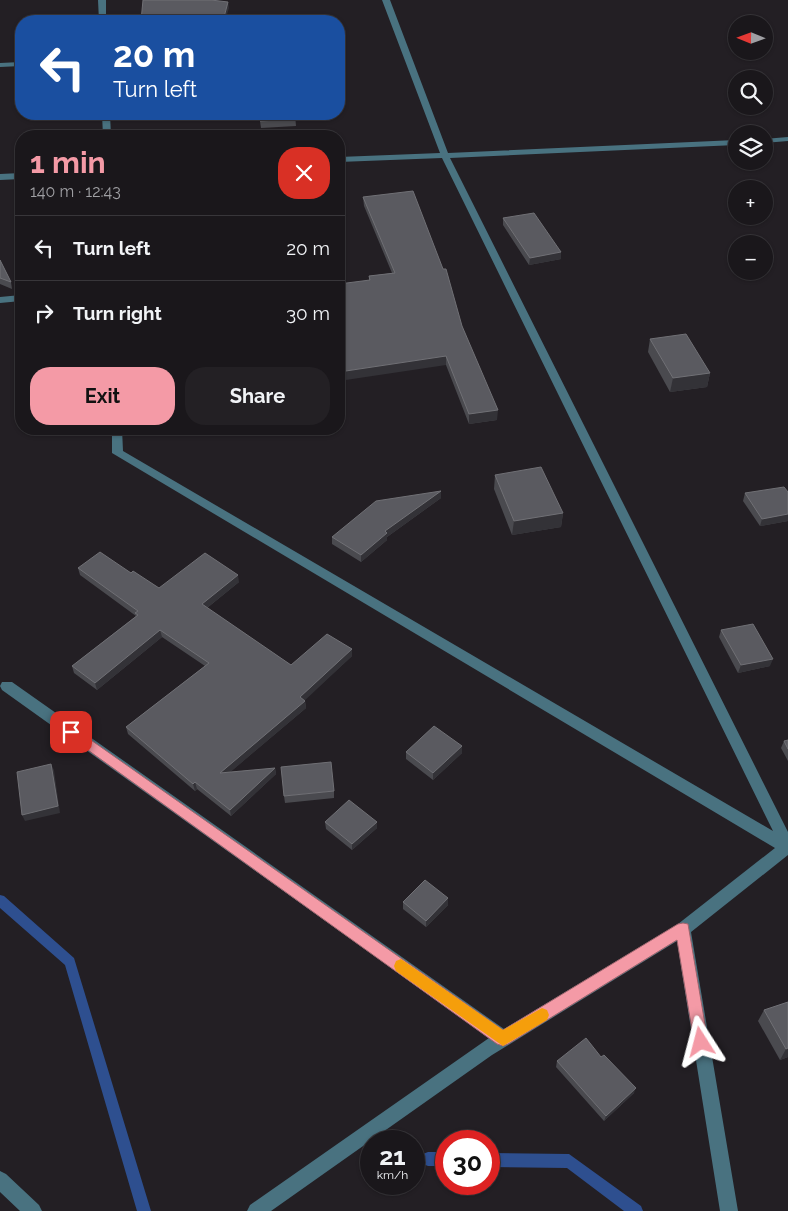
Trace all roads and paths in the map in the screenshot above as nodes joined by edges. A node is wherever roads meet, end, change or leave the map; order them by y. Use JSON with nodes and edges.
{"nodes":[{"id":1,"x":102,"y":0,"type":"edge"},
{"id":2,"x":386,"y":0,"type":"edge"},
{"id":3,"x":103,"y":15,"type":"edge"},
{"id":4,"x":15,"y":64,"type":"edge"},
{"id":5,"x":0,"y":65,"type":"edge"},
{"id":6,"x":788,"y":139,"type":"edge"},
{"id":7,"x":773,"y":140,"type":"edge"},
{"id":8,"x":728,"y":142,"type":"edge"},
{"id":9,"x":445,"y":156,"type":"junction"},
{"id":10,"x":345,"y":160,"type":"edge"},
{"id":11,"x":15,"y":176,"type":"edge"},
{"id":12,"x":0,"y":177,"type":"edge"},
{"id":13,"x":15,"y":299,"type":"edge"},
{"id":14,"x":0,"y":300,"type":"edge"},
{"id":15,"x":117,"y":435,"type":"edge"},
{"id":16,"x":7,"y":686,"type":"dead end"},
{"id":17,"x":788,"y":847,"type":"edge"},
{"id":18,"x":683,"y":929,"type":"junction"},
{"id":19,"x":503,"y":1038,"type":"junction"},
{"id":20,"x":0,"y":1180,"type":"edge"},
{"id":21,"x":33,"y":1211,"type":"edge"},
{"id":22,"x":256,"y":1211,"type":"edge"},
{"id":23,"x":728,"y":1211,"type":"edge"}],
"edges":[{"from":1,"to":3,"type":"street"},
{"from":2,"to":9,"type":"street"},
{"from":4,"to":5,"type":"street"},
{"from":6,"to":7,"type":"street"},
{"from":8,"to":9,"type":"street"},
{"from":9,"to":10,"type":"street"},
{"from":9,"to":17,"type":"street"},
{"from":11,"to":12,"type":"street"},
{"from":13,"to":14,"type":"street"},
{"from":15,"to":17,"type":"street"},
{"from":16,"to":19,"type":"street"},
{"from":17,"to":18,"type":"street"},
{"from":18,"to":19,"type":"street"},
{"from":18,"to":23,"type":"street"},
{"from":19,"to":22,"type":"street"},
{"from":20,"to":21,"type":"street"}]}
